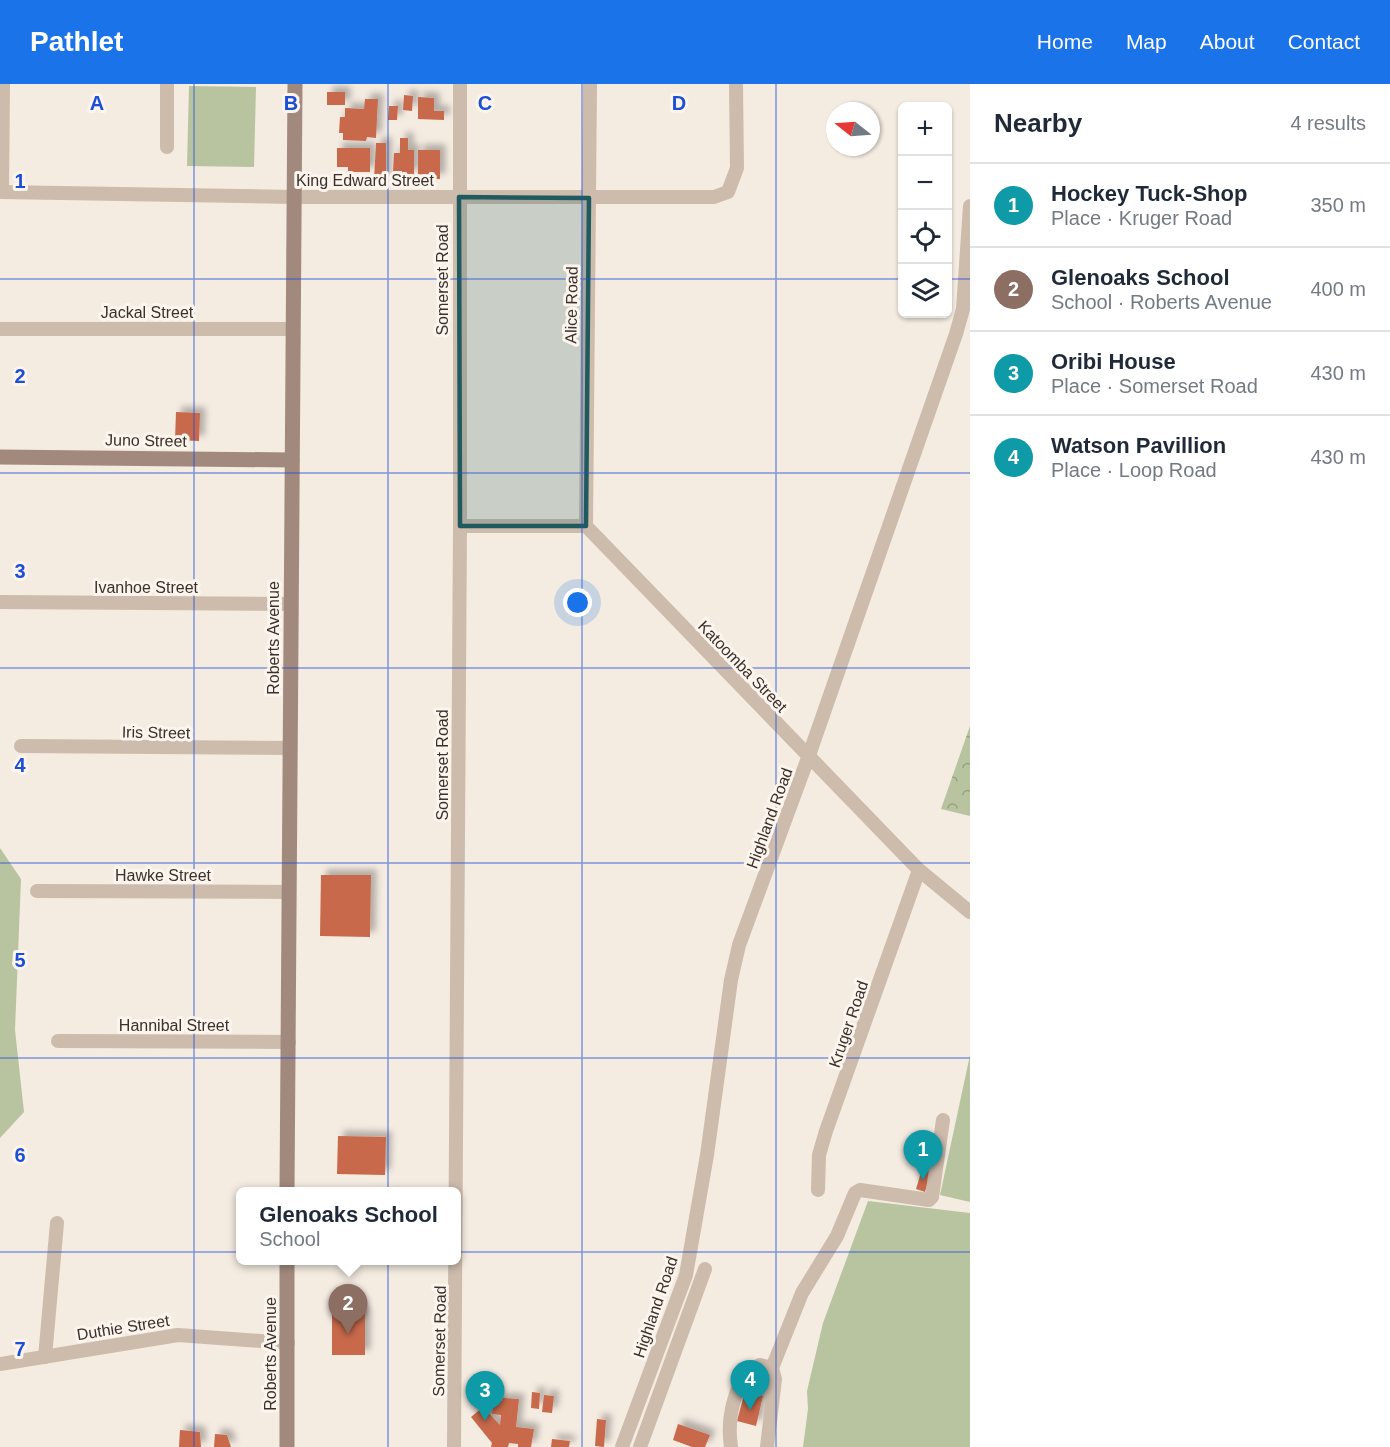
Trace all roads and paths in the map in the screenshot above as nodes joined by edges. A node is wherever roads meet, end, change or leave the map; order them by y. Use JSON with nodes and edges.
{"nodes":[{"id":1,"x":3,"y":84,"type":"edge"},
{"id":2,"x":167,"y":84,"type":"edge"},
{"id":3,"x":295,"y":84,"type":"edge"},
{"id":4,"x":460,"y":84,"type":"edge"},
{"id":5,"x":590,"y":84,"type":"edge"},
{"id":6,"x":736,"y":84,"type":"edge"},
{"id":7,"x":167,"y":147,"type":"dead end"},
{"id":8,"x":1,"y":192,"type":"edge"},
{"id":9,"x":293,"y":197,"type":"junction"},
{"id":10,"x":459,"y":197,"type":"junction"},
{"id":11,"x":590,"y":198,"type":"junction"},
{"id":12,"x":970,"y":206,"type":"edge"},
{"id":13,"x":0,"y":328,"type":"edge"},
{"id":14,"x":293,"y":328,"type":"junction"},
{"id":15,"x":0,"y":457,"type":"edge"},
{"id":16,"x":292,"y":460,"type":"junction"},
{"id":17,"x":460,"y":526,"type":"junction"},
{"id":18,"x":586,"y":526,"type":"junction"},
{"id":19,"x":0,"y":603,"type":"edge"},
{"id":20,"x":291,"y":604,"type":"junction"},
{"id":21,"x":21,"y":746,"type":"dead end"},
{"id":22,"x":290,"y":748,"type":"junction"},
{"id":23,"x":808,"y":758,"type":"junction"},
{"id":24,"x":919,"y":870,"type":"junction"},
{"id":25,"x":37,"y":891,"type":"dead end"},
{"id":26,"x":289,"y":892,"type":"junction"},
{"id":27,"x":970,"y":912,"type":"edge"},
{"id":28,"x":58,"y":1041,"type":"dead end"},
{"id":29,"x":289,"y":1042,"type":"junction"},
{"id":30,"x":943,"y":1120,"type":"dead end"},
{"id":31,"x":287,"y":1187,"type":"edge"},
{"id":32,"x":456,"y":1187,"type":"edge"},
{"id":33,"x":818,"y":1190,"type":"dead end"},
{"id":34,"x":57,"y":1223,"type":"dead end"},
{"id":35,"x":287,"y":1265,"type":"edge"},
{"id":36,"x":455,"y":1265,"type":"edge"},
{"id":37,"x":705,"y":1269,"type":"dead end"},
{"id":38,"x":288,"y":1343,"type":"junction"},
{"id":39,"x":45,"y":1357,"type":"junction"},
{"id":40,"x":0,"y":1365,"type":"edge"},
{"id":41,"x":772,"y":1368,"type":"junction"},
{"id":42,"x":287,"y":1447,"type":"edge"},
{"id":43,"x":454,"y":1447,"type":"edge"},
{"id":44,"x":622,"y":1447,"type":"edge"},
{"id":45,"x":640,"y":1447,"type":"edge"},
{"id":46,"x":731,"y":1447,"type":"edge"},
{"id":47,"x":767,"y":1447,"type":"edge"}],
"edges":[{"from":1,"to":8,"type":"street"},
{"from":2,"to":7,"type":"street"},
{"from":3,"to":9,"type":"main road","name":"Roberts Avenue"},
{"from":4,"to":10,"type":"street","name":"Somerset Road"},
{"from":5,"to":11,"type":"street","name":"Alice Road"},
{"from":6,"to":11,"type":"street","name":"King Edward Street"},
{"from":8,"to":9,"type":"street","name":"King Edward Street"},
{"from":9,"to":10,"type":"street","name":"King Edward Street"},
{"from":9,"to":14,"type":"main road","name":"Roberts Avenue"},
{"from":10,"to":11,"type":"street","name":"King Edward Street"},
{"from":10,"to":17,"type":"street","name":"Somerset Road"},
{"from":11,"to":18,"type":"street","name":"Alice Road"},
{"from":12,"to":23,"type":"street","name":"Highland Road"},
{"from":13,"to":14,"type":"street","name":"Jackal Street"},
{"from":14,"to":16,"type":"main road","name":"Roberts Avenue"},
{"from":15,"to":16,"type":"main road","name":"Juno Street"},
{"from":16,"to":20,"type":"main road","name":"Roberts Avenue"},
{"from":17,"to":18,"type":"street"},
{"from":17,"to":32,"type":"street","name":"Somerset Road"},
{"from":18,"to":23,"type":"street","name":"Katoomba Street"},
{"from":19,"to":20,"type":"street","name":"Ivanhoe Street"},
{"from":20,"to":22,"type":"main road","name":"Roberts Avenue"},
{"from":21,"to":22,"type":"street","name":"Iris Street"},
{"from":22,"to":26,"type":"main road","name":"Roberts Avenue"},
{"from":23,"to":24,"type":"street","name":"Katoomba Street"},
{"from":23,"to":44,"type":"street","name":"Highland Road"},
{"from":24,"to":27,"type":"street","name":"Katoomba Street"},
{"from":24,"to":33,"type":"street","name":"Kruger Road"},
{"from":25,"to":26,"type":"street","name":"Hawke Street"},
{"from":26,"to":29,"type":"main road","name":"Roberts Avenue"},
{"from":28,"to":29,"type":"street","name":"Hannibal Street"},
{"from":29,"to":31,"type":"main road","name":"Roberts Avenue"},
{"from":30,"to":41,"type":"street"},
{"from":34,"to":39,"type":"street"},
{"from":35,"to":38,"type":"main road","name":"Roberts Avenue"},
{"from":36,"to":43,"type":"street","name":"Somerset Road"},
{"from":37,"to":45,"type":"street","name":"Highland Road"},
{"from":38,"to":39,"type":"street","name":"Duthie Street"},
{"from":38,"to":42,"type":"main road","name":"Roberts Avenue"},
{"from":39,"to":40,"type":"street","name":"Duthie Street"},
{"from":41,"to":46,"type":"street"},
{"from":41,"to":47,"type":"street"}]}
